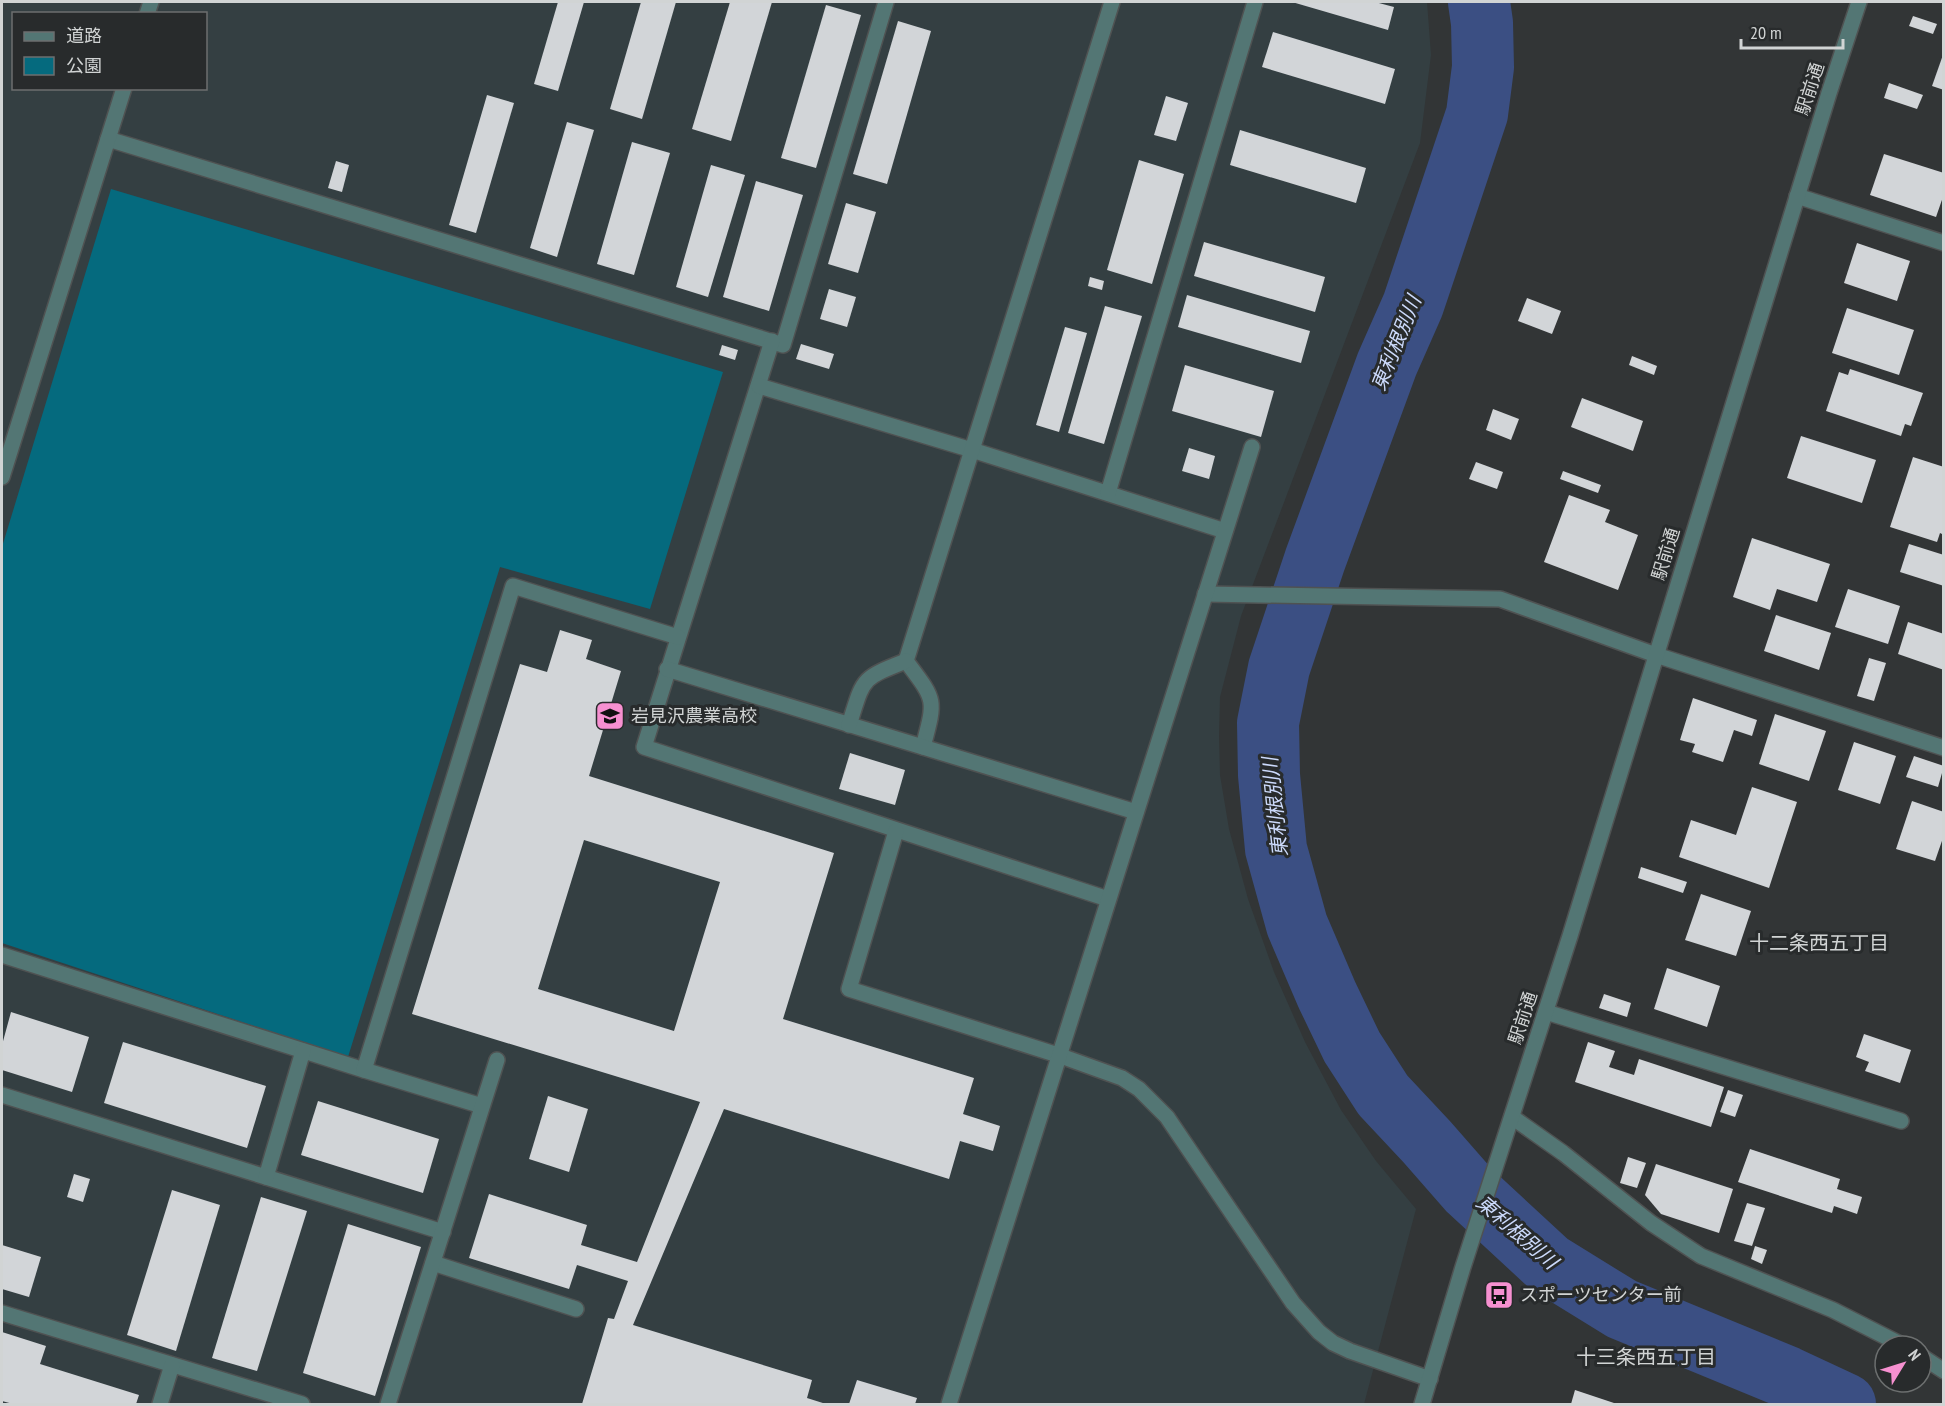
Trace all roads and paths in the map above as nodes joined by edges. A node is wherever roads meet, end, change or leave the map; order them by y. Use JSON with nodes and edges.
{"nodes":[{"id":1,"x":886,"y":2,"type":"edge"},
{"id":2,"x":1112,"y":2,"type":"edge"},
{"id":3,"x":1255,"y":2,"type":"edge"},
{"id":4,"x":1859,"y":2,"type":"edge"},
{"id":5,"x":123,"y":90,"type":"edge"},
{"id":6,"x":108,"y":139,"type":"junction"},
{"id":7,"x":1797,"y":196,"type":"junction"},
{"id":8,"x":1944,"y":243,"type":"edge"},
{"id":9,"x":772,"y":341,"type":"junction"},
{"id":10,"x":759,"y":386,"type":"junction"},
{"id":11,"x":1252,"y":447,"type":"dead end"},
{"id":12,"x":972,"y":450,"type":"junction"},
{"id":13,"x":2,"y":477,"type":"edge"},
{"id":14,"x":1108,"y":493,"type":"junction"},
{"id":15,"x":1225,"y":531,"type":"junction"},
{"id":16,"x":1205,"y":594,"type":"junction"},
{"id":17,"x":678,"y":637,"type":"junction"},
{"id":18,"x":1656,"y":655,"type":"junction"},
{"id":19,"x":906,"y":661,"type":"junction"},
{"id":20,"x":667,"y":669,"type":"junction"},
{"id":21,"x":849,"y":725,"type":"junction"},
{"id":22,"x":923,"y":747,"type":"junction"},
{"id":23,"x":1944,"y":748,"type":"edge"},
{"id":24,"x":1136,"y":812,"type":"junction"},
{"id":25,"x":896,"y":831,"type":"junction"},
{"id":26,"x":1108,"y":899,"type":"junction"},
{"id":27,"x":2,"y":955,"type":"edge"},
{"id":28,"x":1545,"y":1012,"type":"junction"},
{"id":29,"x":303,"y":1051,"type":"junction"},
{"id":30,"x":1058,"y":1055,"type":"junction"},
{"id":31,"x":497,"y":1060,"type":"dead end"},
{"id":32,"x":364,"y":1070,"type":"junction"},
{"id":33,"x":2,"y":1095,"type":"edge"},
{"id":34,"x":482,"y":1106,"type":"junction"},
{"id":35,"x":1512,"y":1117,"type":"junction"},
{"id":36,"x":1901,"y":1121,"type":"dead end"},
{"id":37,"x":266,"y":1177,"type":"junction"},
{"id":38,"x":442,"y":1232,"type":"junction"},
{"id":39,"x":433,"y":1263,"type":"junction"},
{"id":40,"x":576,"y":1309,"type":"dead end"},
{"id":41,"x":2,"y":1314,"type":"edge"},
{"id":42,"x":1880,"y":1334,"type":"edge"},
{"id":43,"x":172,"y":1365,"type":"junction"},
{"id":44,"x":1430,"y":1379,"type":"junction"},
{"id":45,"x":160,"y":1404,"type":"edge"},
{"id":46,"x":302,"y":1404,"type":"edge"},
{"id":47,"x":388,"y":1404,"type":"edge"},
{"id":48,"x":949,"y":1404,"type":"edge"},
{"id":49,"x":1422,"y":1404,"type":"edge"}],
"edges":[{"from":1,"to":9,"type":"street"},
{"from":2,"to":12,"type":"street"},
{"from":3,"to":14,"type":"street"},
{"from":4,"to":7,"type":"street","name":"駅前通"},
{"from":5,"to":6,"type":"street"},
{"from":6,"to":9,"type":"street"},
{"from":6,"to":13,"type":"street"},
{"from":7,"to":8,"type":"street"},
{"from":7,"to":18,"type":"street","name":"駅前通"},
{"from":9,"to":10,"type":"street"},
{"from":10,"to":12,"type":"street"},
{"from":10,"to":17,"type":"street"},
{"from":11,"to":15,"type":"street"},
{"from":12,"to":14,"type":"street"},
{"from":12,"to":19,"type":"street"},
{"from":14,"to":15,"type":"street"},
{"from":15,"to":16,"type":"street"},
{"from":16,"to":18,"type":"street"},
{"from":16,"to":24,"type":"street"},
{"from":17,"to":20,"type":"street"},
{"from":17,"to":32,"type":"street"},
{"from":18,"to":23,"type":"street"},
{"from":18,"to":28,"type":"street","name":"駅前通"},
{"from":19,"to":21,"type":"street"},
{"from":19,"to":22,"type":"street"},
{"from":20,"to":21,"type":"street"},
{"from":20,"to":25,"type":"street"},
{"from":21,"to":22,"type":"street"},
{"from":22,"to":24,"type":"street"},
{"from":24,"to":26,"type":"street"},
{"from":25,"to":26,"type":"street"},
{"from":25,"to":30,"type":"street"},
{"from":26,"to":30,"type":"street"},
{"from":27,"to":29,"type":"street"},
{"from":28,"to":35,"type":"street","name":"駅前通"},
{"from":28,"to":36,"type":"street"},
{"from":29,"to":32,"type":"street"},
{"from":29,"to":37,"type":"street"},
{"from":30,"to":44,"type":"street"},
{"from":30,"to":48,"type":"street"},
{"from":31,"to":34,"type":"street"},
{"from":32,"to":34,"type":"street"},
{"from":33,"to":37,"type":"street"},
{"from":34,"to":38,"type":"street"},
{"from":35,"to":42,"type":"street"},
{"from":35,"to":44,"type":"street","name":"駅前通"},
{"from":37,"to":38,"type":"street"},
{"from":38,"to":39,"type":"street"},
{"from":39,"to":40,"type":"street"},
{"from":39,"to":47,"type":"street"},
{"from":41,"to":43,"type":"street"},
{"from":43,"to":45,"type":"street"},
{"from":43,"to":46,"type":"street"},
{"from":44,"to":49,"type":"street"}]}
